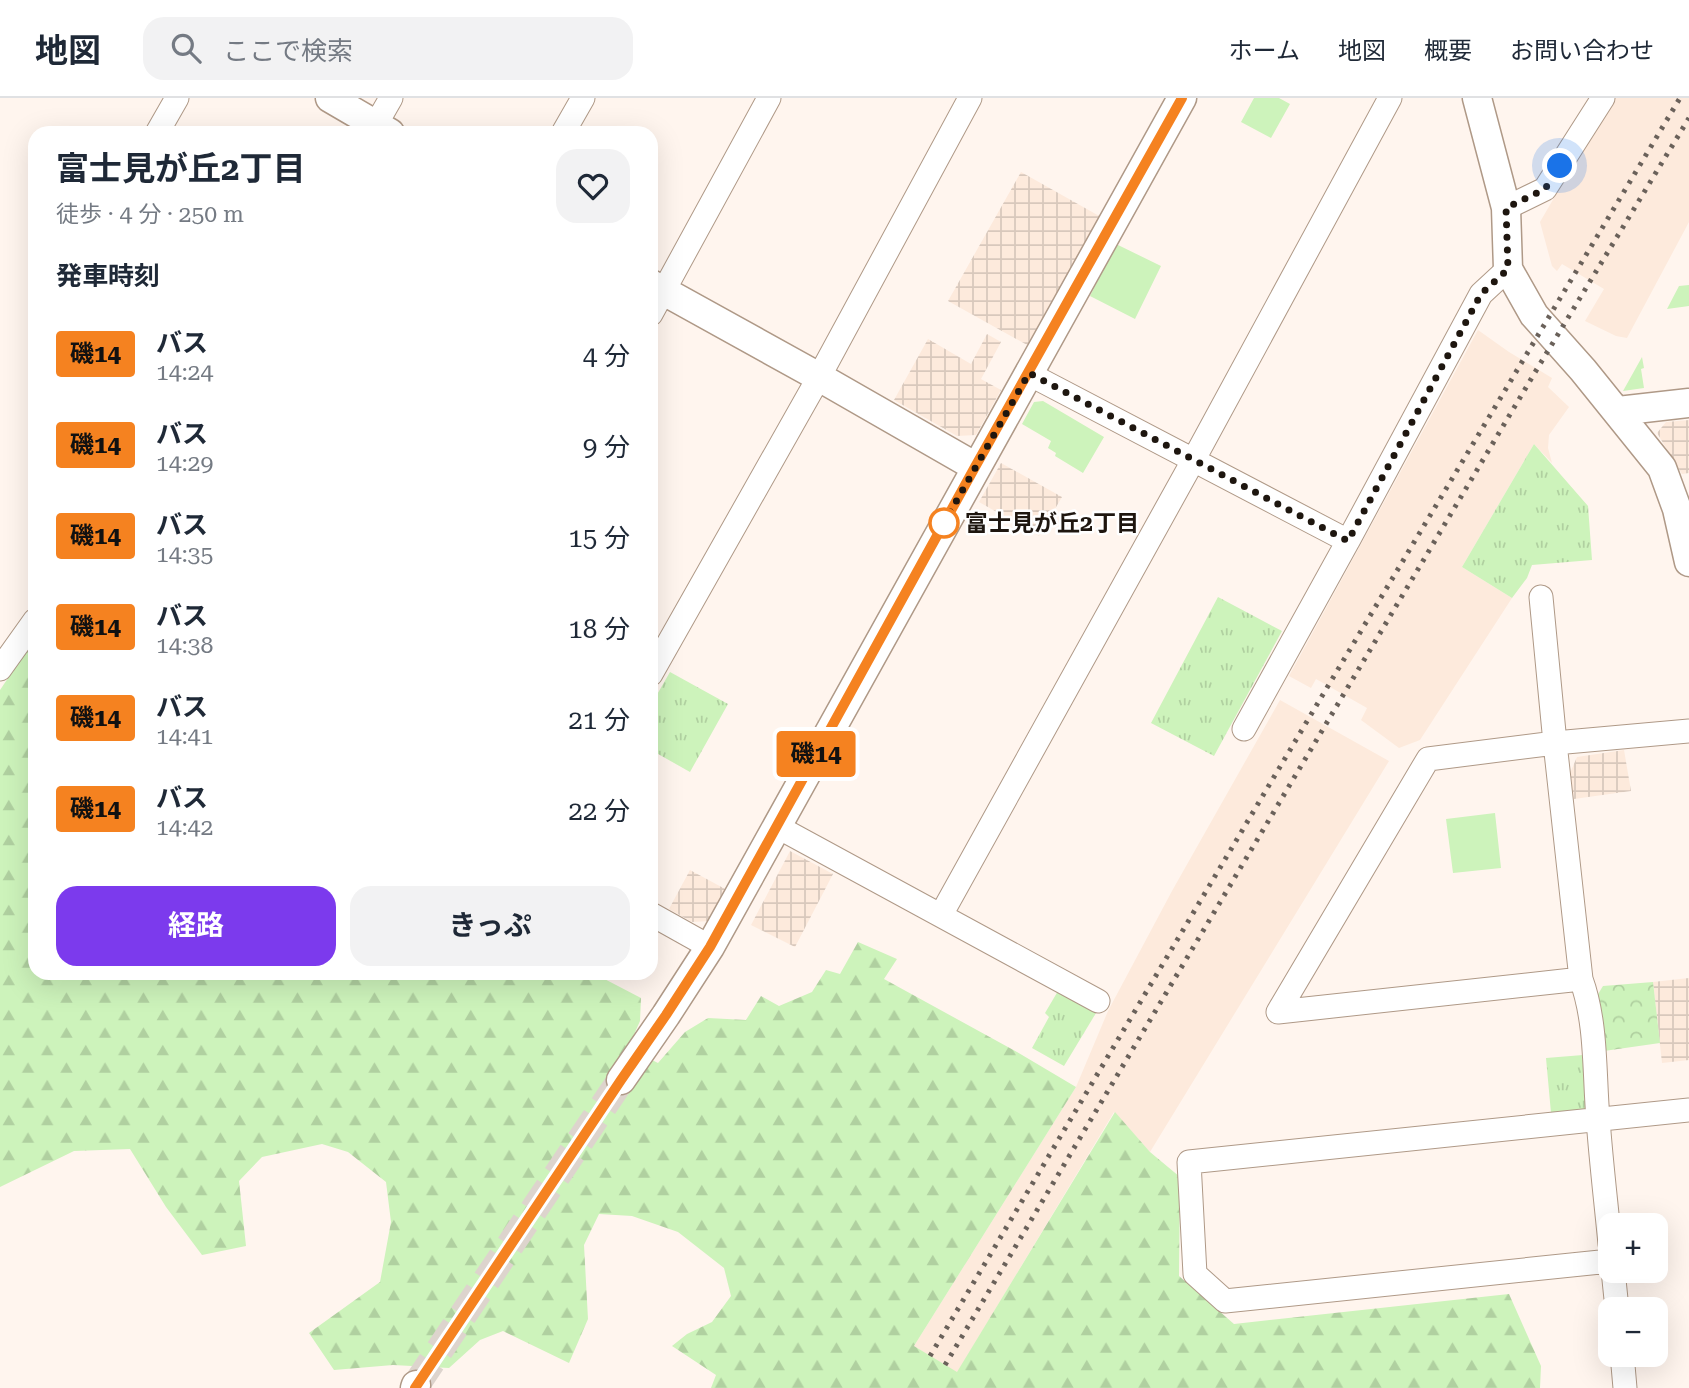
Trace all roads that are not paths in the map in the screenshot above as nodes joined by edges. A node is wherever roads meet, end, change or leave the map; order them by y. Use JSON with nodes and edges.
{"nodes":[{"id":1,"x":177,"y":98,"type":"edge"},
{"id":2,"x":330,"y":98,"type":"edge"},
{"id":3,"x":391,"y":98,"type":"edge"},
{"id":4,"x":583,"y":98,"type":"edge"},
{"id":5,"x":769,"y":98,"type":"edge"},
{"id":6,"x":970,"y":98,"type":"edge"},
{"id":7,"x":1182,"y":98,"type":"edge"},
{"id":8,"x":1390,"y":98,"type":"edge"},
{"id":9,"x":1477,"y":98,"type":"edge"},
{"id":10,"x":1603,"y":98,"type":"edge"},
{"id":11,"x":161,"y":126,"type":"edge"},
{"id":12,"x":373,"y":126,"type":"edge"},
{"id":13,"x":380,"y":126,"type":"edge"},
{"id":14,"x":568,"y":126,"type":"edge"},
{"id":15,"x":1506,"y":208,"type":"junction"},
{"id":16,"x":1508,"y":269,"type":"junction"},
{"id":17,"x":658,"y":292,"type":"edge"},
{"id":18,"x":658,"y":298,"type":"edge"},
{"id":19,"x":1029,"y":373,"type":"junction"},
{"id":20,"x":819,"y":377,"type":"junction"},
{"id":21,"x":1689,"y":403,"type":"edge"},
{"id":22,"x":1618,"y":411,"type":"junction"},
{"id":23,"x":1194,"y":459,"type":"junction"},
{"id":24,"x":975,"y":467,"type":"junction"},
{"id":25,"x":1348,"y":541,"type":"junction"},
{"id":26,"x":1689,"y":562,"type":"edge"},
{"id":27,"x":1541,"y":597,"type":"dead end"},
{"id":28,"x":28,"y":631,"type":"edge"},
{"id":29,"x":658,"y":662,"type":"edge"},
{"id":30,"x":0,"y":669,"type":"edge"},
{"id":31,"x":1244,"y":730,"type":"dead end"},
{"id":32,"x":1689,"y":731,"type":"edge"},
{"id":33,"x":1555,"y":743,"type":"junction"},
{"id":34,"x":776,"y":826,"type":"junction"},
{"id":35,"x":941,"y":915,"type":"junction"},
{"id":36,"x":658,"y":918,"type":"edge"},
{"id":37,"x":710,"y":947,"type":"junction"},
{"id":38,"x":1581,"y":979,"type":"junction"},
{"id":39,"x":1098,"y":1001,"type":"dead end"},
{"id":40,"x":621,"y":1080,"type":"tunnel mouth"},
{"id":41,"x":1689,"y":1110,"type":"edge"},
{"id":42,"x":1598,"y":1120,"type":"junction"},
{"id":43,"x":1607,"y":1213,"type":"edge"},
{"id":44,"x":1598,"y":1262,"type":"edge"},
{"id":45,"x":1623,"y":1367,"type":"edge"},
{"id":46,"x":1625,"y":1388,"type":"edge"}],
"edges":[{"from":1,"to":11,"type":"street"},
{"from":2,"to":12,"type":"street"},
{"from":3,"to":13,"type":"street"},
{"from":4,"to":14,"type":"street"},
{"from":5,"to":17,"type":"street"},
{"from":6,"to":20,"type":"street"},
{"from":7,"to":19,"type":"street"},
{"from":8,"to":23,"type":"street"},
{"from":9,"to":15,"type":"street"},
{"from":10,"to":15,"type":"street"},
{"from":15,"to":16,"type":"street"},
{"from":16,"to":22,"type":"street"},
{"from":16,"to":25,"type":"street"},
{"from":18,"to":20,"type":"street"},
{"from":19,"to":23,"type":"street"},
{"from":19,"to":24,"type":"street"},
{"from":20,"to":24,"type":"street"},
{"from":20,"to":29,"type":"street"},
{"from":21,"to":22,"type":"street"},
{"from":22,"to":26,"type":"street"},
{"from":23,"to":25,"type":"street"},
{"from":23,"to":35,"type":"street"},
{"from":24,"to":34,"type":"street"},
{"from":25,"to":31,"type":"street"},
{"from":27,"to":33,"type":"street"},
{"from":28,"to":30,"type":"street"},
{"from":32,"to":33,"type":"street"},
{"from":33,"to":38,"type":"street"},
{"from":33,"to":38,"type":"street"},
{"from":34,"to":35,"type":"street"},
{"from":34,"to":37,"type":"street"},
{"from":35,"to":39,"type":"street"},
{"from":36,"to":37,"type":"street"},
{"from":37,"to":40,"type":"street"},
{"from":38,"to":42,"type":"street"},
{"from":41,"to":42,"type":"street"},
{"from":42,"to":43,"type":"street"},
{"from":42,"to":44,"type":"street"},
{"from":45,"to":46,"type":"street"}]}
